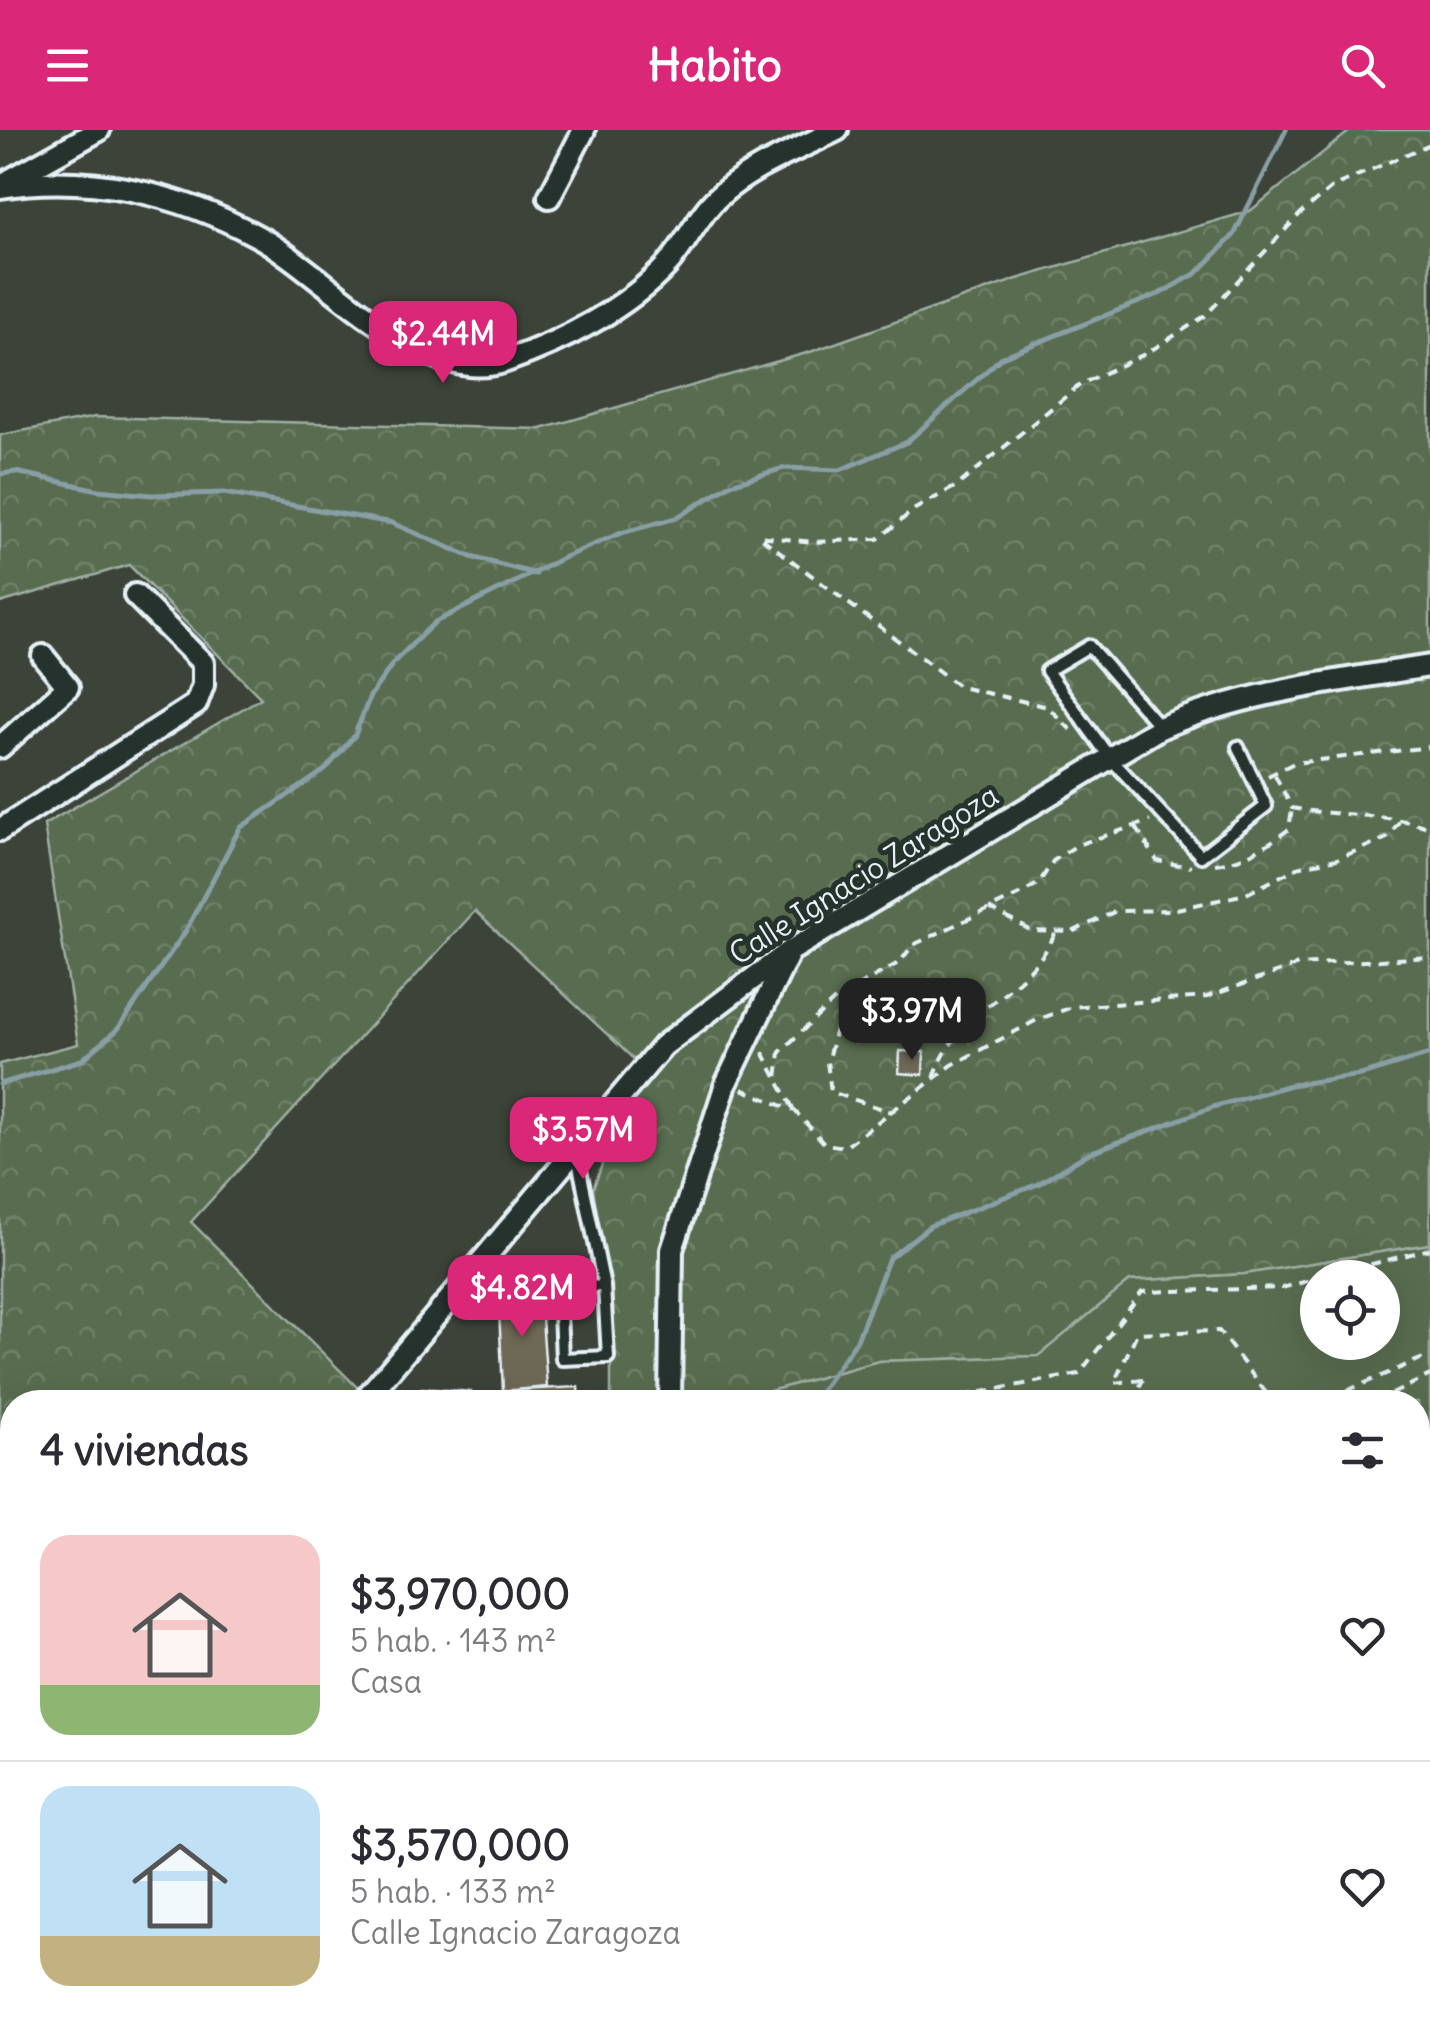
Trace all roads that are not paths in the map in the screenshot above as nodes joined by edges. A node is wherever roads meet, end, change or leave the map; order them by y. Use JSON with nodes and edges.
{"nodes":[{"id":1,"x":99,"y":130,"type":"edge"},
{"id":2,"x":584,"y":130,"type":"edge"},
{"id":3,"x":837,"y":130,"type":"edge"},
{"id":4,"x":0,"y":186,"type":"edge"},
{"id":5,"x":549,"y":197,"type":"dead end"},
{"id":6,"x":135,"y":595,"type":"dead end"},
{"id":7,"x":43,"y":656,"type":"dead end"},
{"id":8,"x":1430,"y":666,"type":"edge"},
{"id":9,"x":1160,"y":728,"type":"junction"},
{"id":10,"x":0,"y":746,"type":"edge"},
{"id":11,"x":1238,"y":746,"type":"dead end"},
{"id":12,"x":1110,"y":758,"type":"junction"},
{"id":13,"x":0,"y":830,"type":"edge"},
{"id":14,"x":790,"y":950,"type":"junction"},
{"id":15,"x":576,"y":1151,"type":"junction"},
{"id":16,"x":604,"y":1286,"type":"junction"},
{"id":17,"x":373,"y":1390,"type":"edge"},
{"id":18,"x":670,"y":1390,"type":"edge"}],
"edges":[{"from":1,"to":4,"type":"street"},
{"from":2,"to":5,"type":"street"},
{"from":3,"to":4,"type":"street"},
{"from":6,"to":13,"type":"street"},
{"from":7,"to":10,"type":"street"},
{"from":8,"to":9,"type":"street","name":"Calle Ignacio Zaragoza"},
{"from":9,"to":12,"type":"street","name":"Calle Ignacio Zaragoza"},
{"from":9,"to":12,"type":"lane"},
{"from":11,"to":12,"type":"lane"},
{"from":12,"to":14,"type":"street","name":"Calle Ignacio Zaragoza"},
{"from":14,"to":15,"type":"street","name":"Calle Ignacio Zaragoza"},
{"from":14,"to":18,"type":"street"},
{"from":15,"to":16,"type":"lane"},
{"from":15,"to":17,"type":"street","name":"Calle Ignacio Zaragoza"},
{"from":16,"to":16,"type":"lane"}]}
